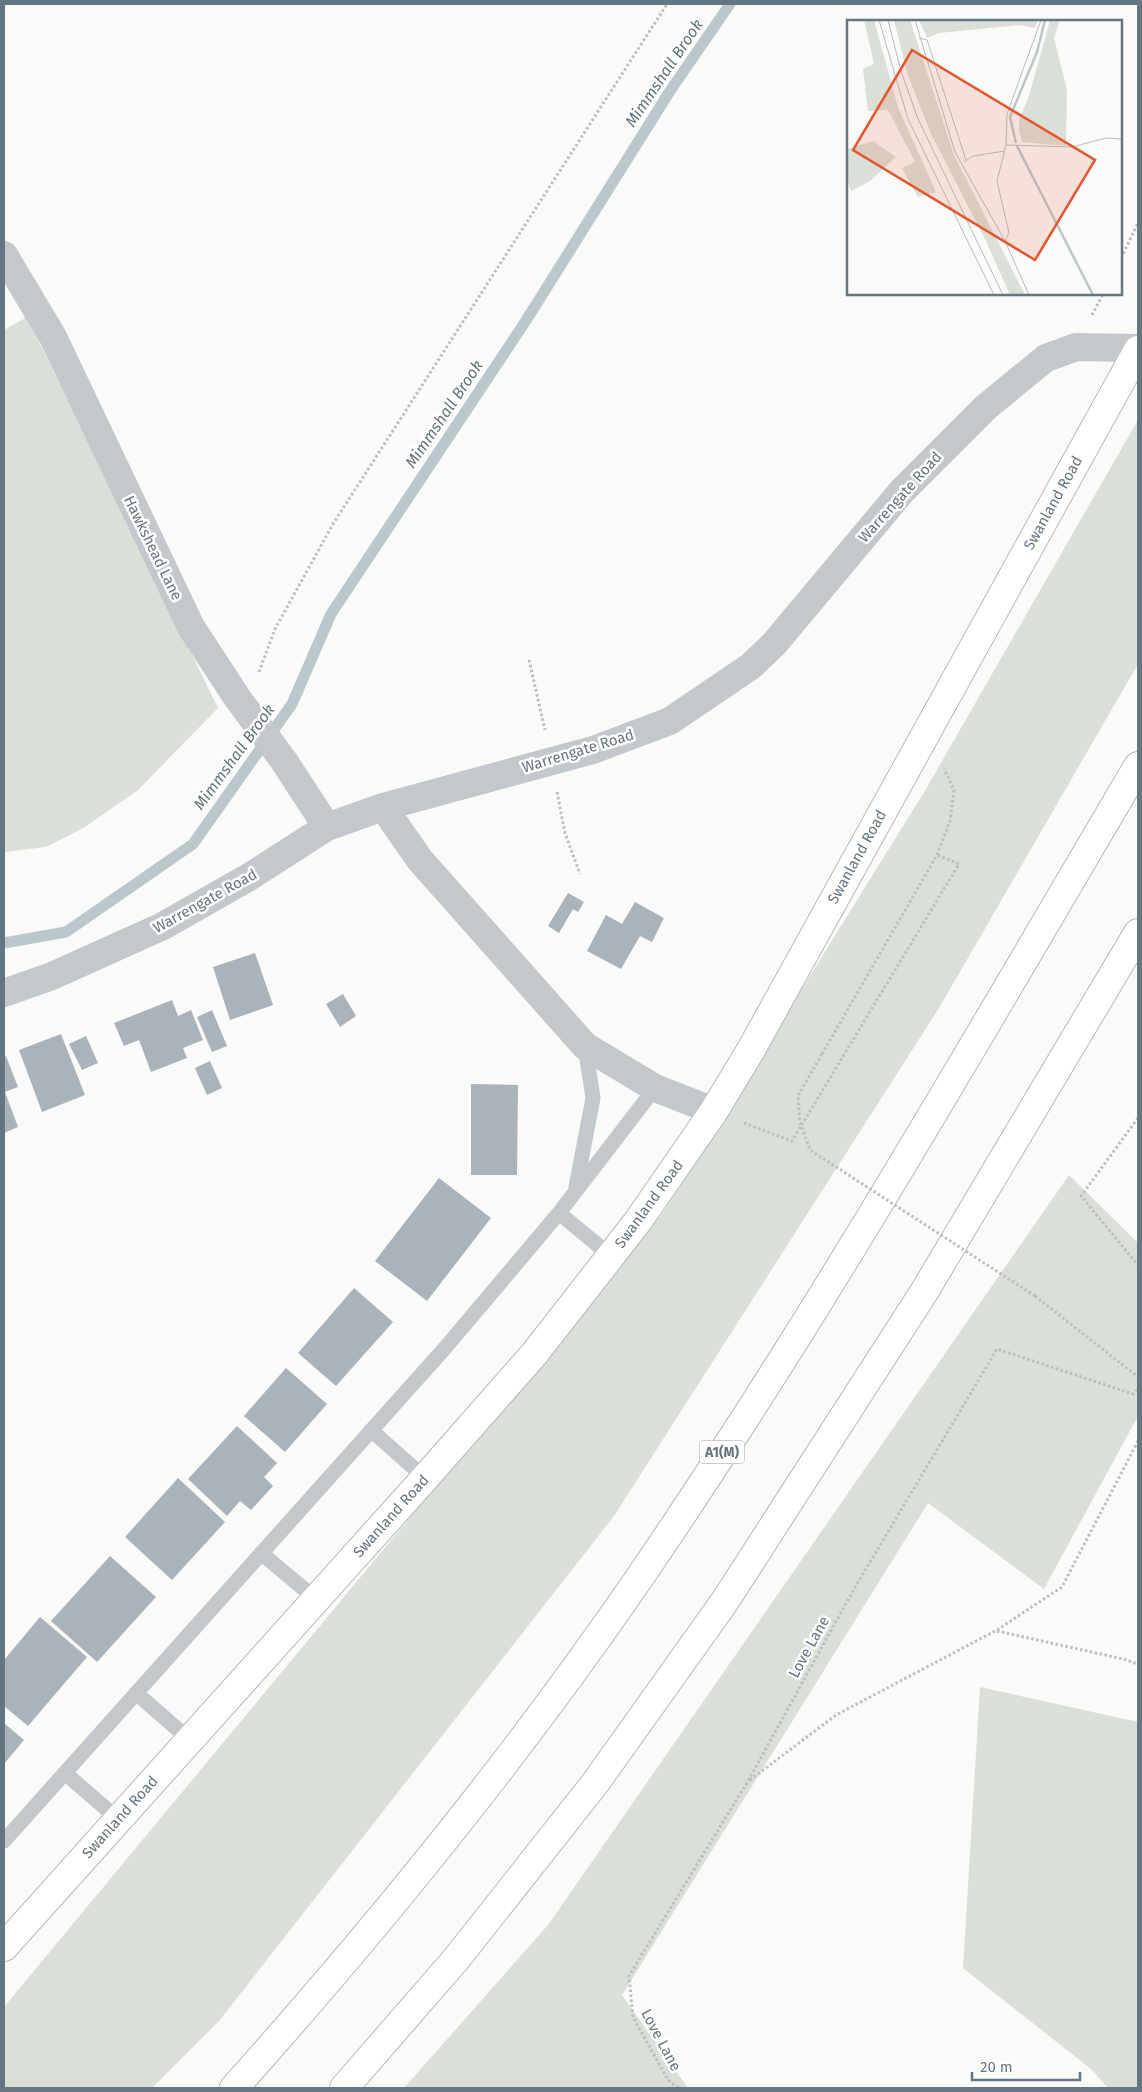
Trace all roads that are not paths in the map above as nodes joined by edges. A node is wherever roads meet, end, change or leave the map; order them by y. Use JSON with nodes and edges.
{"nodes":[{"id":1,"x":4,"y":255,"type":"edge"},
{"id":2,"x":1138,"y":349,"type":"edge"},
{"id":3,"x":1138,"y":766,"type":"edge"},
{"id":4,"x":383,"y":807,"type":"junction"},
{"id":5,"x":327,"y":827,"type":"junction"},
{"id":6,"x":1138,"y":933,"type":"edge"},
{"id":7,"x":4,"y":993,"type":"edge"},
{"id":8,"x":585,"y":1046,"type":"junction"},
{"id":9,"x":655,"y":1088,"type":"junction"},
{"id":10,"x":714,"y":1111,"type":"junction"},
{"id":11,"x":576,"y":1191,"type":"junction"},
{"id":12,"x":559,"y":1213,"type":"junction"},
{"id":13,"x":611,"y":1256,"type":"junction"},
{"id":14,"x":372,"y":1430,"type":"junction"},
{"id":15,"x":425,"y":1478,"type":"junction"},
{"id":16,"x":262,"y":1553,"type":"junction"},
{"id":17,"x":316,"y":1599,"type":"junction"},
{"id":18,"x":136,"y":1693,"type":"junction"},
{"id":19,"x":190,"y":1740,"type":"junction"},
{"id":20,"x":65,"y":1773,"type":"junction"},
{"id":21,"x":118,"y":1819,"type":"junction"},
{"id":22,"x":4,"y":1841,"type":"edge"},
{"id":23,"x":4,"y":1947,"type":"edge"},
{"id":24,"x":234,"y":2088,"type":"edge"},
{"id":25,"x":344,"y":2088,"type":"edge"}],
"edges":[{"from":1,"to":5,"type":"street","name":"Hawkshead Lane"},
{"from":2,"to":4,"type":"street","name":"Warrengate Road"},
{"from":2,"to":10,"type":"main road","name":"Swanland Road"},
{"from":3,"to":24,"type":"main road","number":"A1(M)"},
{"from":4,"to":5,"type":"street","name":"Warrengate Road"},
{"from":4,"to":8,"type":"street"},
{"from":5,"to":7,"type":"street","name":"Warrengate Road"},
{"from":6,"to":25,"type":"main road"},
{"from":8,"to":9,"type":"street"},
{"from":8,"to":11,"type":"lane"},
{"from":9,"to":10,"type":"street"},
{"from":9,"to":11,"type":"lane"},
{"from":10,"to":13,"type":"main road","name":"Swanland Road"},
{"from":11,"to":12,"type":"lane"},
{"from":12,"to":13,"type":"lane"},
{"from":12,"to":14,"type":"lane"},
{"from":13,"to":15,"type":"main road","name":"Swanland Road"},
{"from":14,"to":15,"type":"lane"},
{"from":14,"to":16,"type":"lane"},
{"from":15,"to":17,"type":"main road","name":"Swanland Road"},
{"from":16,"to":17,"type":"lane"},
{"from":16,"to":18,"type":"lane"},
{"from":17,"to":19,"type":"main road","name":"Swanland Road"},
{"from":18,"to":19,"type":"lane"},
{"from":18,"to":20,"type":"lane"},
{"from":19,"to":21,"type":"main road","name":"Swanland Road"},
{"from":20,"to":21,"type":"lane"},
{"from":20,"to":22,"type":"lane"},
{"from":21,"to":23,"type":"main road","name":"Swanland Road"}]}
